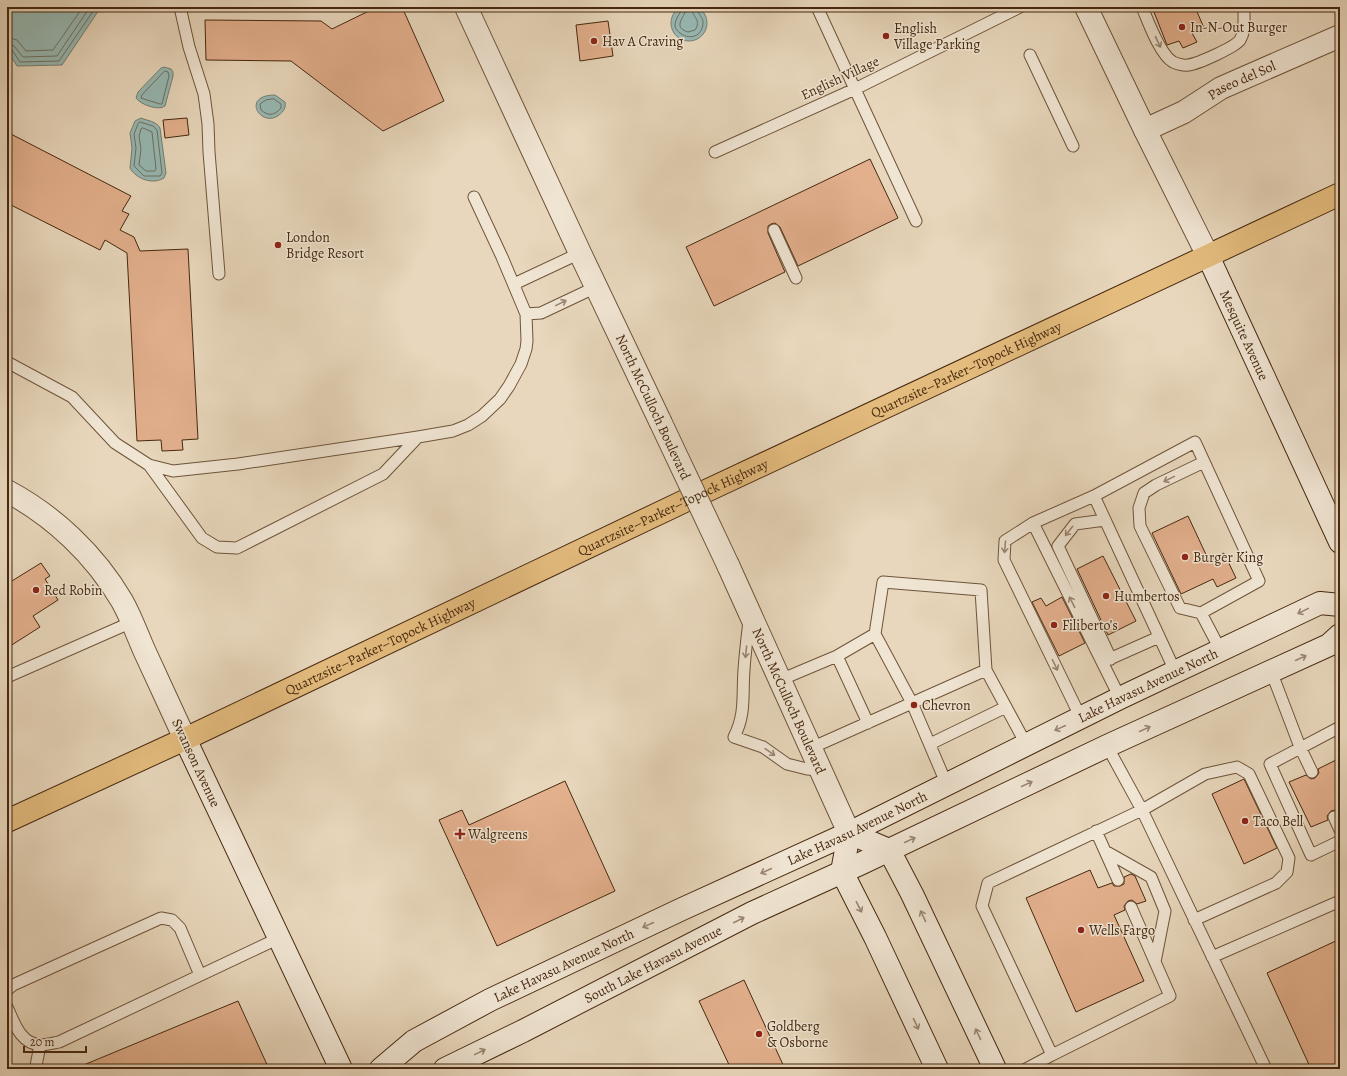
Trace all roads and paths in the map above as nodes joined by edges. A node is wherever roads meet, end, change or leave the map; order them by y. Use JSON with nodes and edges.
{"nodes":[{"id":1,"x":180,"y":7,"type":"edge"},
{"id":2,"x":466,"y":7,"type":"edge"},
{"id":3,"x":817,"y":7,"type":"edge"},
{"id":4,"x":1020,"y":7,"type":"edge"},
{"id":5,"x":1086,"y":7,"type":"edge"},
{"id":6,"x":1142,"y":7,"type":"edge"},
{"id":7,"x":1244,"y":13,"type":"dead end"},
{"id":8,"x":1340,"y":36,"type":"edge"},
{"id":9,"x":1030,"y":55,"type":"dead end"},
{"id":10,"x":855,"y":89,"type":"junction"},
{"id":11,"x":1145,"y":130,"type":"junction"},
{"id":12,"x":1072,"y":146,"type":"dead end"},
{"id":13,"x":715,"y":152,"type":"dead end"},
{"id":14,"x":1340,"y":194,"type":"edge"},
{"id":15,"x":474,"y":197,"type":"dead end"},
{"id":16,"x":916,"y":221,"type":"dead end"},
{"id":17,"x":774,"y":230,"type":"dead end"},
{"id":18,"x":580,"y":253,"type":"junction"},
{"id":19,"x":1208,"y":256,"type":"junction"},
{"id":20,"x":219,"y":274,"type":"dead end"},
{"id":21,"x":796,"y":278,"type":"dead end"},
{"id":22,"x":514,"y":284,"type":"junction"},
{"id":23,"x":596,"y":287,"type":"junction"},
{"id":24,"x":526,"y":314,"type":"junction"},
{"id":25,"x":7,"y":362,"type":"edge"},
{"id":26,"x":418,"y":438,"type":"junction"},
{"id":27,"x":1204,"y":462,"type":"junction"},
{"id":28,"x":149,"y":465,"type":"junction"},
{"id":29,"x":7,"y":491,"type":"edge"},
{"id":30,"x":1094,"y":496,"type":"junction"},
{"id":31,"x":1105,"y":520,"type":"junction"},
{"id":32,"x":1033,"y":523,"type":"junction"},
{"id":33,"x":1340,"y":542,"type":"edge"},
{"id":34,"x":1340,"y":605,"type":"edge"},
{"id":35,"x":1201,"y":613,"type":"junction"},
{"id":36,"x":750,"y":614,"type":"junction"},
{"id":37,"x":132,"y":622,"type":"junction"},
{"id":38,"x":875,"y":634,"type":"junction"},
{"id":39,"x":1340,"y":635,"type":"edge"},
{"id":40,"x":1159,"y":637,"type":"junction"},
{"id":41,"x":1221,"y":651,"type":"junction"},
{"id":42,"x":837,"y":656,"type":"junction"},
{"id":43,"x":1107,"y":660,"type":"junction"},
{"id":44,"x":986,"y":670,"type":"junction"},
{"id":45,"x":1271,"y":672,"type":"junction"},
{"id":46,"x":1176,"y":673,"type":"junction"},
{"id":47,"x":7,"y":677,"type":"edge"},
{"id":48,"x":780,"y":680,"type":"junction"},
{"id":49,"x":1120,"y":698,"type":"junction"},
{"id":50,"x":912,"y":703,"type":"junction"},
{"id":51,"x":1006,"y":707,"type":"junction"},
{"id":52,"x":1082,"y":718,"type":"junction"},
{"id":53,"x":868,"y":723,"type":"junction"},
{"id":54,"x":1340,"y":727,"type":"edge"},
{"id":55,"x":185,"y":739,"type":"junction"},
{"id":56,"x":930,"y":744,"type":"junction"},
{"id":57,"x":1026,"y":744,"type":"junction"},
{"id":58,"x":1107,"y":746,"type":"junction"},
{"id":59,"x":1300,"y":747,"type":"junction"},
{"id":60,"x":811,"y":748,"type":"junction"},
{"id":61,"x":820,"y":770,"type":"junction"},
{"id":62,"x":1312,"y":772,"type":"dead end"},
{"id":63,"x":947,"y":785,"type":"junction"},
{"id":64,"x":1142,"y":810,"type":"junction"},
{"id":65,"x":1334,"y":817,"type":"dead end"},
{"id":66,"x":7,"y":821,"type":"edge"},
{"id":67,"x":1340,"y":830,"type":"edge"},
{"id":68,"x":1096,"y":831,"type":"junction"},
{"id":69,"x":849,"y":833,"type":"junction"},
{"id":70,"x":1340,"y":841,"type":"edge"},
{"id":71,"x":888,"y":850,"type":"junction"},
{"id":72,"x":1105,"y":851,"type":"junction"},
{"id":73,"x":842,"y":872,"type":"junction"},
{"id":74,"x":1118,"y":880,"type":"dead end"},
{"id":75,"x":1340,"y":901,"type":"edge"},
{"id":76,"x":1130,"y":907,"type":"dead end"},
{"id":77,"x":1194,"y":920,"type":"junction"},
{"id":78,"x":279,"y":938,"type":"junction"},
{"id":79,"x":1212,"y":957,"type":"junction"},
{"id":80,"x":1155,"y":962,"type":"junction"},
{"id":81,"x":200,"y":975,"type":"junction"},
{"id":82,"x":7,"y":990,"type":"edge"},
{"id":83,"x":7,"y":1007,"type":"edge"},
{"id":84,"x":40,"y":1045,"type":"junction"},
{"id":85,"x":1052,"y":1055,"type":"junction"},
{"id":86,"x":34,"y":1069,"type":"edge"},
{"id":87,"x":341,"y":1069,"type":"edge"},
{"id":88,"x":381,"y":1069,"type":"edge"},
{"id":89,"x":445,"y":1069,"type":"edge"},
{"id":90,"x":937,"y":1069,"type":"edge"},
{"id":91,"x":995,"y":1069,"type":"edge"},
{"id":92,"x":1026,"y":1069,"type":"edge"},
{"id":93,"x":1266,"y":1069,"type":"edge"}],
"edges":[{"from":1,"to":20,"type":"lane"},
{"from":2,"to":18,"type":"main road","name":"North McCulloch Boulevard"},
{"from":3,"to":10,"type":"lane"},
{"from":4,"to":10,"type":"lane","name":"English Village"},
{"from":5,"to":11,"type":"main road","name":"Mesquite Avenue"},
{"from":6,"to":7,"type":"lane","one_way":true},
{"from":8,"to":11,"type":"main road","name":"Paseo del Sol"},
{"from":9,"to":12,"type":"lane"},
{"from":10,"to":13,"type":"lane","name":"English Village"},
{"from":10,"to":16,"type":"lane"},
{"from":11,"to":19,"type":"main road","name":"Mesquite Avenue"},
{"from":14,"to":19,"type":"highway","name":"Quartzsite–Parker–Topock Highway"},
{"from":15,"to":22,"type":"lane"},
{"from":17,"to":21,"type":"lane"},
{"from":18,"to":22,"type":"lane"},
{"from":18,"to":23,"type":"main road","name":"North McCulloch Boulevard"},
{"from":19,"to":33,"type":"main road","name":"Mesquite Avenue"},
{"from":19,"to":55,"type":"highway","name":"Quartzsite–Parker–Topock Highway"},
{"from":22,"to":24,"type":"lane"},
{"from":24,"to":23,"type":"lane","one_way":true},
{"from":23,"to":36,"type":"main road","name":"North McCulloch Boulevard","bridge":true},
{"from":24,"to":26,"type":"lane"},
{"from":25,"to":28,"type":"lane"},
{"from":26,"to":28,"type":"lane"},
{"from":26,"to":28,"type":"lane"},
{"from":27,"to":30,"type":"lane"},
{"from":27,"to":35,"type":"lane"},
{"from":27,"to":35,"type":"lane","one_way":true},
{"from":29,"to":37,"type":"main road","name":"Swanson Avenue"},
{"from":30,"to":31,"type":"lane"},
{"from":30,"to":32,"type":"lane"},
{"from":31,"to":40,"type":"lane"},
{"from":31,"to":43,"type":"lane","one_way":true},
{"from":43,"to":32,"type":"lane","one_way":true},
{"from":32,"to":52,"type":"lane","one_way":true},
{"from":34,"to":41,"type":"main road","name":"Lake Havasu Avenue North","one_way":true},
{"from":35,"to":41,"type":"lane"},
{"from":36,"to":48,"type":"main road","name":"North McCulloch Boulevard"},
{"from":36,"to":61,"type":"lane","one_way":true},
{"from":37,"to":47,"type":"lane"},
{"from":37,"to":55,"type":"main road","name":"Swanson Avenue"},
{"from":38,"to":42,"type":"lane"},
{"from":38,"to":44,"type":"lane"},
{"from":38,"to":50,"type":"lane"},
{"from":45,"to":39,"type":"main road","one_way":true},
{"from":40,"to":43,"type":"lane"},
{"from":40,"to":46,"type":"lane"},
{"from":41,"to":46,"type":"main road","name":"Lake Havasu Avenue North"},
{"from":42,"to":48,"type":"lane"},
{"from":42,"to":53,"type":"lane"},
{"from":43,"to":49,"type":"lane"},
{"from":44,"to":50,"type":"lane"},
{"from":44,"to":51,"type":"lane"},
{"from":58,"to":45,"type":"main road","one_way":true},
{"from":45,"to":59,"type":"lane"},
{"from":46,"to":49,"type":"main road","name":"Lake Havasu Avenue North"},
{"from":48,"to":60,"type":"main road","name":"North McCulloch Boulevard"},
{"from":49,"to":52,"type":"main road","name":"Lake Havasu Avenue North"},
{"from":50,"to":53,"type":"lane"},
{"from":50,"to":56,"type":"lane"},
{"from":51,"to":56,"type":"lane"},
{"from":51,"to":57,"type":"lane"},
{"from":52,"to":57,"type":"main road","name":"Lake Havasu Avenue North","one_way":true},
{"from":53,"to":60,"type":"lane"},
{"from":54,"to":59,"type":"lane"},
{"from":55,"to":66,"type":"highway","name":"Quartzsite–Parker–Topock Highway"},
{"from":55,"to":78,"type":"main road","name":"Swanson Avenue"},
{"from":56,"to":63,"type":"lane"},
{"from":57,"to":63,"type":"main road","name":"Lake Havasu Avenue North"},
{"from":58,"to":64,"type":"lane"},
{"from":71,"to":58,"type":"main road","one_way":true},
{"from":59,"to":62,"type":"lane"},
{"from":59,"to":70,"type":"lane"},
{"from":60,"to":61,"type":"main road","name":"North McCulloch Boulevard"},
{"from":61,"to":69,"type":"main road","name":"North McCulloch Boulevard"},
{"from":63,"to":69,"type":"main road","name":"Lake Havasu Avenue North"},
{"from":64,"to":68,"type":"lane"},
{"from":64,"to":77,"type":"lane"},
{"from":64,"to":77,"type":"lane"},
{"from":65,"to":67,"type":"lane"},
{"from":68,"to":72,"type":"lane"},
{"from":68,"to":85,"type":"lane"},
{"from":69,"to":71,"type":"main road"},
{"from":69,"to":73,"type":"main road"},
{"from":69,"to":88,"type":"main road","name":"Lake Havasu Avenue North","one_way":true},
{"from":71,"to":73,"type":"main road","name":"South Lake Havasu Avenue"},
{"from":91,"to":71,"type":"main road","one_way":true},
{"from":72,"to":74,"type":"lane"},
{"from":72,"to":80,"type":"lane"},
{"from":89,"to":73,"type":"main road","name":"South Lake Havasu Avenue","one_way":true},
{"from":73,"to":90,"type":"main road","one_way":true},
{"from":75,"to":79,"type":"lane"},
{"from":76,"to":80,"type":"lane"},
{"from":77,"to":79,"type":"lane"},
{"from":78,"to":81,"type":"lane"},
{"from":78,"to":87,"type":"main road","name":"Swanson Avenue"},
{"from":79,"to":93,"type":"lane"},
{"from":80,"to":85,"type":"lane"},
{"from":81,"to":82,"type":"lane"},
{"from":81,"to":84,"type":"lane"},
{"from":83,"to":84,"type":"lane"},
{"from":84,"to":86,"type":"lane"},
{"from":85,"to":92,"type":"lane"}]}
